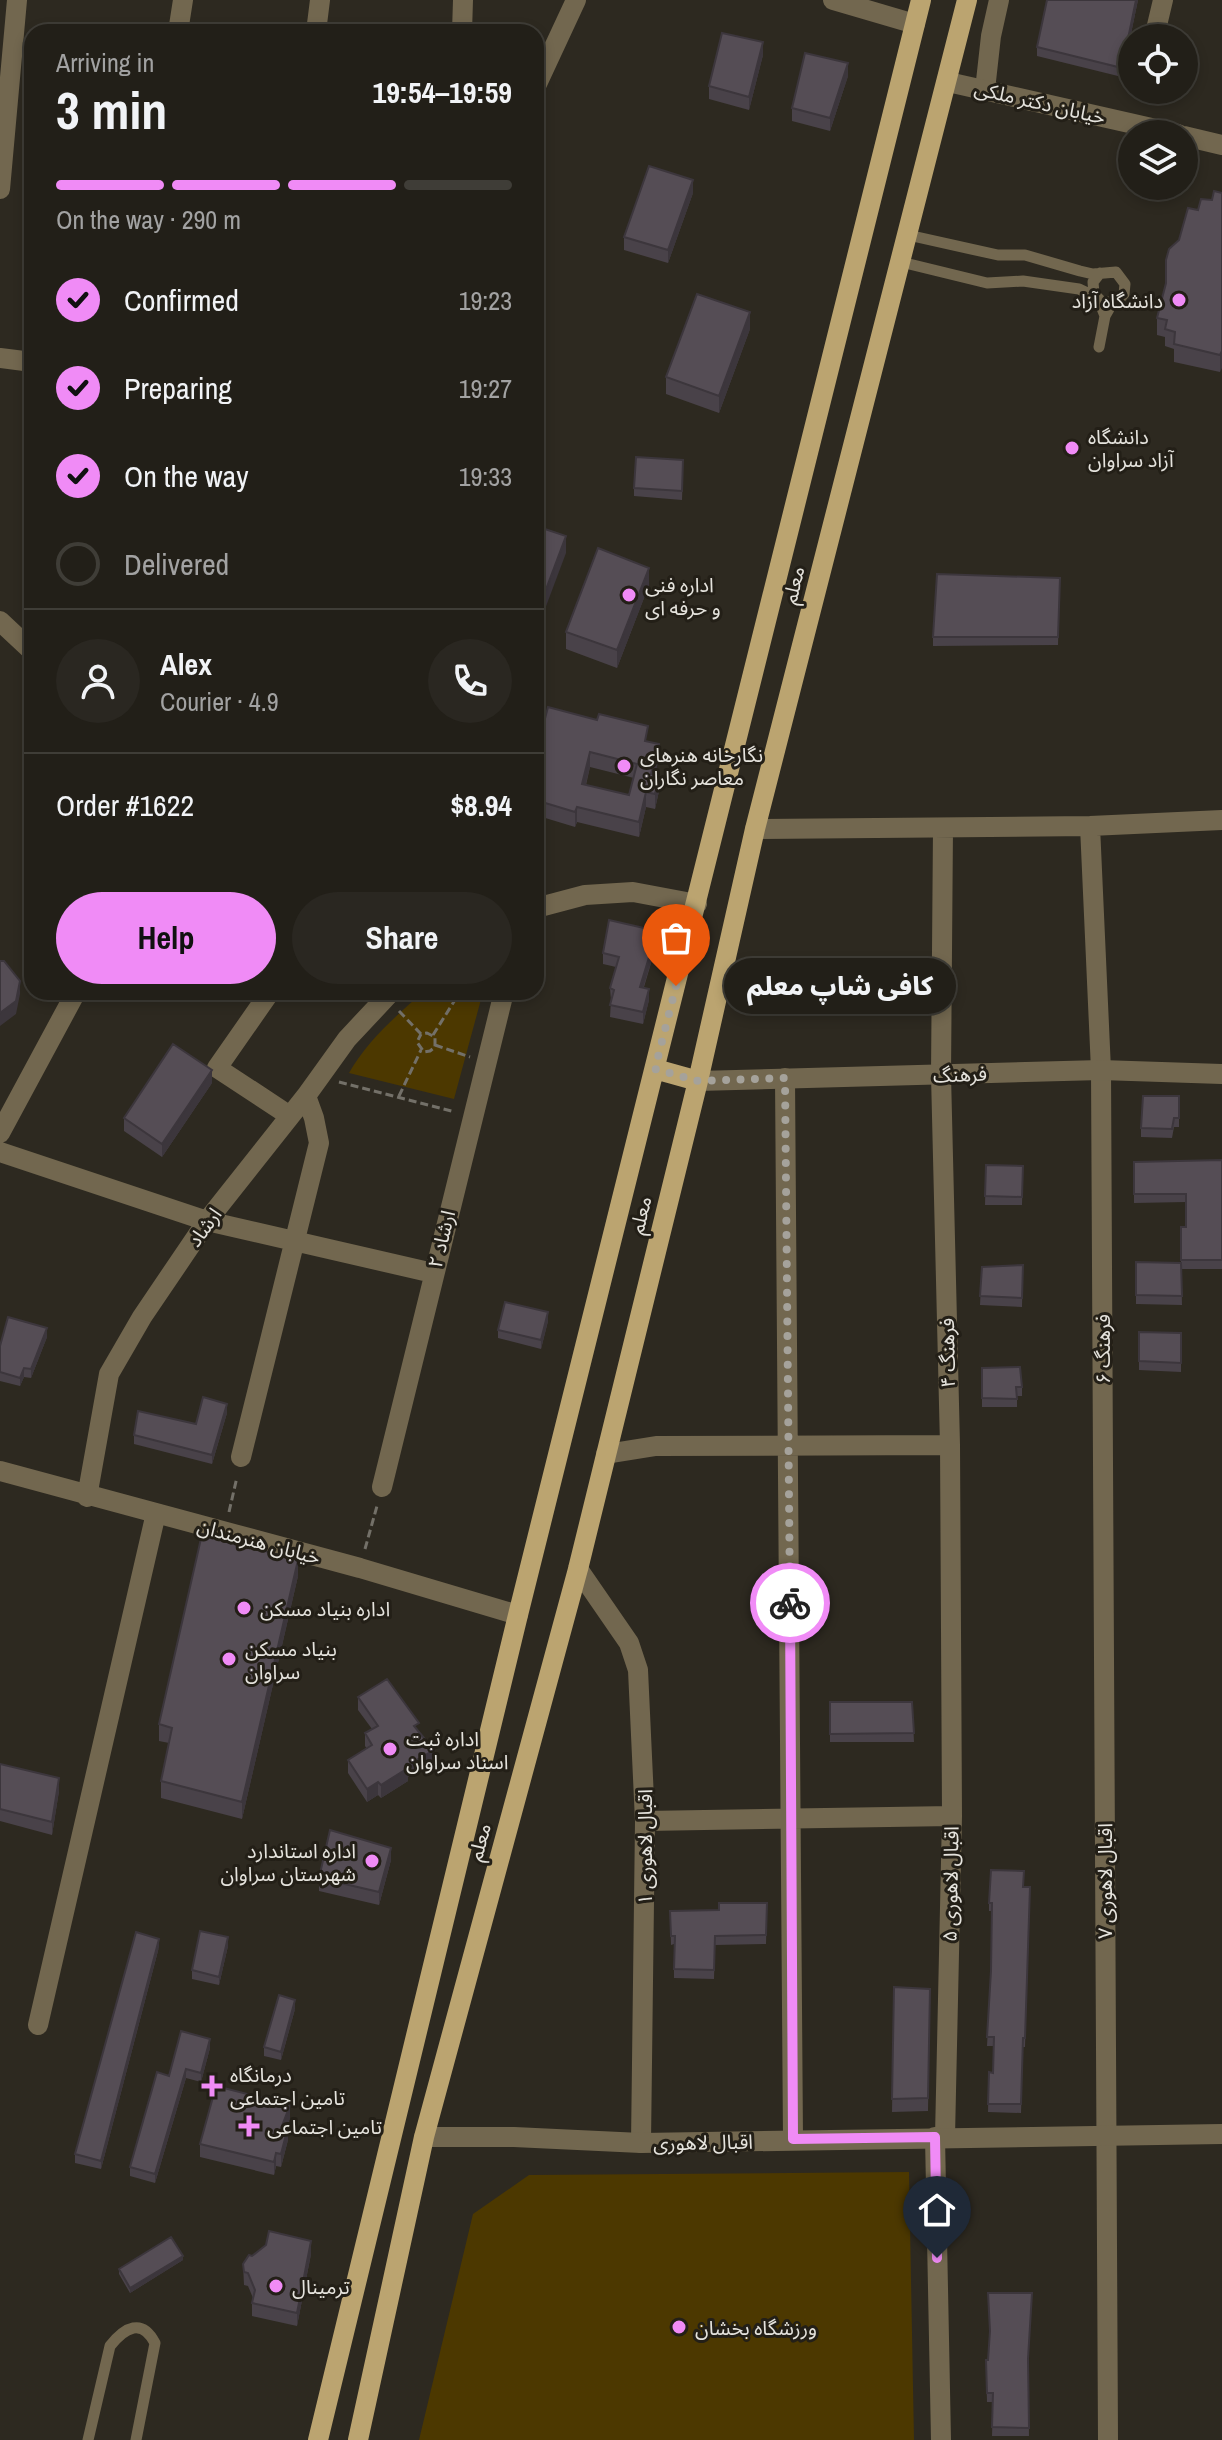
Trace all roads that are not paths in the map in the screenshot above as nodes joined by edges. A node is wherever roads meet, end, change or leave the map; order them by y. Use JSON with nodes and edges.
{"nodes":[{"id":1,"x":17,"y":0,"type":"edge"},
{"id":2,"x":183,"y":0,"type":"edge"},
{"id":3,"x":320,"y":0,"type":"edge"},
{"id":4,"x":463,"y":0,"type":"edge"},
{"id":5,"x":576,"y":0,"type":"edge"},
{"id":6,"x":833,"y":0,"type":"edge"},
{"id":7,"x":921,"y":0,"type":"edge"},
{"id":8,"x":967,"y":0,"type":"edge"},
{"id":9,"x":999,"y":0,"type":"edge"},
{"id":10,"x":1163,"y":0,"type":"edge"},
{"id":11,"x":179,"y":24,"type":"edge"},
{"id":12,"x":317,"y":24,"type":"edge"},
{"id":13,"x":462,"y":24,"type":"edge"},
{"id":14,"x":915,"y":24,"type":"junction"},
{"id":15,"x":1157,"y":24,"type":"edge"},
{"id":16,"x":544,"y":69,"type":"edge"},
{"id":17,"x":948,"y":82,"type":"junction"},
{"id":18,"x":985,"y":90,"type":"junction"},
{"id":19,"x":1118,"y":120,"type":"edge"},
{"id":20,"x":1198,"y":139,"type":"edge"},
{"id":21,"x":1222,"y":145,"type":"edge"},
{"id":22,"x":0,"y":189,"type":"edge"},
{"id":23,"x":908,"y":235,"type":"junction"},
{"id":24,"x":901,"y":262,"type":"junction"},
{"id":25,"x":1100,"y":273,"type":"junction"},
{"id":26,"x":1098,"y":298,"type":"junction"},
{"id":27,"x":1117,"y":302,"type":"junction"},
{"id":28,"x":1105,"y":316,"type":"junction"},
{"id":29,"x":1099,"y":347,"type":"dead end"},
{"id":30,"x":0,"y":358,"type":"edge"},
{"id":31,"x":24,"y":361,"type":"edge"},
{"id":32,"x":0,"y":621,"type":"edge"},
{"id":33,"x":24,"y":644,"type":"edge"},
{"id":34,"x":1222,"y":820,"type":"edge"},
{"id":35,"x":1090,"y":826,"type":"junction"},
{"id":36,"x":943,"y":828,"type":"junction"},
{"id":37,"x":755,"y":829,"type":"junction"},
{"id":38,"x":697,"y":904,"type":"junction"},
{"id":39,"x":544,"y":906,"type":"edge"},
{"id":40,"x":72,"y":1000,"type":"edge"},
{"id":41,"x":264,"y":1000,"type":"edge"},
{"id":42,"x":383,"y":1000,"type":"edge"},
{"id":43,"x":502,"y":1000,"type":"edge"},
{"id":44,"x":655,"y":1069,"type":"junction"},
{"id":45,"x":1101,"y":1070,"type":"junction"},
{"id":46,"x":1222,"y":1074,"type":"edge"},
{"id":47,"x":941,"y":1075,"type":"junction"},
{"id":48,"x":785,"y":1078,"type":"junction"},
{"id":49,"x":698,"y":1081,"type":"junction"},
{"id":50,"x":306,"y":1096,"type":"junction"},
{"id":51,"x":290,"y":1116,"type":"junction"},
{"id":52,"x":0,"y":1133,"type":"edge"},
{"id":53,"x":0,"y":1152,"type":"edge"},
{"id":54,"x":207,"y":1221,"type":"junction"},
{"id":55,"x":296,"y":1242,"type":"junction"},
{"id":56,"x":433,"y":1273,"type":"junction"},
{"id":57,"x":950,"y":1445,"type":"junction"},
{"id":58,"x":789,"y":1447,"type":"junction"},
{"id":59,"x":606,"y":1454,"type":"junction"},
{"id":60,"x":241,"y":1457,"type":"road end"},
{"id":61,"x":0,"y":1471,"type":"edge"},
{"id":62,"x":382,"y":1487,"type":"road end"},
{"id":63,"x":87,"y":1497,"type":"junction"},
{"id":64,"x":156,"y":1513,"type":"junction"},
{"id":65,"x":578,"y":1569,"type":"junction"},
{"id":66,"x":518,"y":1615,"type":"junction"},
{"id":67,"x":1103,"y":1628,"type":"joint"},
{"id":68,"x":951,"y":1631,"type":"joint"},
{"id":69,"x":952,"y":1816,"type":"junction"},
{"id":70,"x":793,"y":1819,"type":"junction"},
{"id":71,"x":645,"y":1821,"type":"junction"},
{"id":72,"x":38,"y":2025,"type":"dead end"},
{"id":73,"x":1222,"y":2134,"type":"edge"},
{"id":74,"x":1105,"y":2135,"type":"junction"},
{"id":75,"x":424,"y":2137,"type":"junction"},
{"id":76,"x":940,"y":2137,"type":"junction"},
{"id":77,"x":793,"y":2139,"type":"junction"},
{"id":78,"x":641,"y":2143,"type":"junction"},
{"id":79,"x":88,"y":2440,"type":"edge"},
{"id":80,"x":136,"y":2440,"type":"edge"},
{"id":81,"x":318,"y":2440,"type":"edge"},
{"id":82,"x":358,"y":2440,"type":"edge"},
{"id":83,"x":941,"y":2440,"type":"edge"},
{"id":84,"x":1108,"y":2440,"type":"edge"}],
"edges":[{"from":1,"to":22,"type":"street"},
{"from":2,"to":11,"type":"street"},
{"from":3,"to":12,"type":"street"},
{"from":4,"to":13,"type":"street"},
{"from":5,"to":16,"type":"street"},
{"from":6,"to":14,"type":"street"},
{"from":7,"to":14,"type":"main road","name":"معلم"},
{"from":8,"to":17,"type":"main road","name":"معلم"},
{"from":9,"to":18,"type":"street"},
{"from":10,"to":15,"type":"street"},
{"from":14,"to":38,"type":"main road","name":"معلم"},
{"from":17,"to":18,"type":"street","name":"خیابان دکتر ملکی"},
{"from":17,"to":23,"type":"main road","name":"معلم"},
{"from":18,"to":19,"type":"street","name":"خیابان دکتر ملکی"},
{"from":20,"to":21,"type":"street"},
{"from":23,"to":24,"type":"main road","name":"معلم"},
{"from":23,"to":25,"type":"lane"},
{"from":24,"to":26,"type":"lane"},
{"from":24,"to":37,"type":"main road","name":"معلم"},
{"from":25,"to":26,"type":"lane"},
{"from":25,"to":27,"type":"lane"},
{"from":26,"to":27,"type":"lane"},
{"from":26,"to":28,"type":"lane"},
{"from":27,"to":28,"type":"lane"},
{"from":28,"to":29,"type":"lane"},
{"from":30,"to":31,"type":"street"},
{"from":32,"to":33,"type":"street"},
{"from":34,"to":35,"type":"street"},
{"from":35,"to":36,"type":"street"},
{"from":35,"to":45,"type":"street","name":"فرهنگ ۶"},
{"from":36,"to":37,"type":"street"},
{"from":36,"to":47,"type":"street","name":"فرهنگ ۴"},
{"from":37,"to":49,"type":"main road","name":"معلم"},
{"from":38,"to":39,"type":"street"},
{"from":38,"to":44,"type":"main road","name":"معلم"},
{"from":40,"to":52,"type":"street"},
{"from":41,"to":51,"type":"street"},
{"from":42,"to":50,"type":"street","name":"ارشاد"},
{"from":43,"to":56,"type":"street","name":"ارشاد ۲"},
{"from":44,"to":49,"type":"main road"},
{"from":44,"to":66,"type":"main road","name":"معلم"},
{"from":45,"to":46,"type":"street","name":"فرهنگ"},
{"from":45,"to":47,"type":"street","name":"فرهنگ"},
{"from":45,"to":67,"type":"street","name":"فرهنگ ۶"},
{"from":47,"to":48,"type":"street","name":"فرهنگ"},
{"from":47,"to":57,"type":"street","name":"فرهنگ ۴"},
{"from":48,"to":49,"type":"street","name":"فرهنگ"},
{"from":48,"to":58,"type":"street"},
{"from":49,"to":59,"type":"main road","name":"معلم"},
{"from":50,"to":51,"type":"street","name":"ارشاد"},
{"from":50,"to":55,"type":"street"},
{"from":51,"to":54,"type":"street","name":"ارشاد"},
{"from":53,"to":54,"type":"street"},
{"from":54,"to":55,"type":"street"},
{"from":54,"to":63,"type":"street","name":"ارشاد"},
{"from":55,"to":56,"type":"street"},
{"from":55,"to":60,"type":"street"},
{"from":56,"to":62,"type":"street","name":"ارشاد ۲"},
{"from":57,"to":58,"type":"street"},
{"from":57,"to":68,"type":"street","name":"فرهنگ ۴"},
{"from":58,"to":59,"type":"street"},
{"from":58,"to":70,"type":"street"},
{"from":59,"to":65,"type":"main road","name":"معلم"},
{"from":61,"to":63,"type":"street","name":"خیابان هنرمندان"},
{"from":63,"to":64,"type":"street","name":"خیابان هنرمندان"},
{"from":64,"to":66,"type":"street","name":"خیابان هنرمندان"},
{"from":64,"to":72,"type":"street"},
{"from":65,"to":71,"type":"street","name":"اقبال لاهوری ۱"},
{"from":65,"to":75,"type":"main road","name":"معلم"},
{"from":66,"to":81,"type":"main road","name":"معلم"},
{"from":67,"to":74,"type":"street","name":"اقبال لاهوری ۷"},
{"from":68,"to":69,"type":"street","name":"اقبال لاهوری ۵"},
{"from":69,"to":70,"type":"street"},
{"from":69,"to":76,"type":"street","name":"اقبال لاهوری ۵"},
{"from":70,"to":71,"type":"street"},
{"from":70,"to":77,"type":"street"},
{"from":71,"to":78,"type":"street","name":"اقبال لاهوری ۱"},
{"from":73,"to":74,"type":"street","name":"اقبال لاهوری"},
{"from":74,"to":76,"type":"street","name":"اقبال لاهوری"},
{"from":74,"to":84,"type":"street","name":"اقبال لاهوری ۷"},
{"from":75,"to":78,"type":"street","name":"اقبال لاهوری"},
{"from":75,"to":82,"type":"main road","name":"معلم"},
{"from":76,"to":77,"type":"street","name":"اقبال لاهوری"},
{"from":76,"to":83,"type":"street","name":"اقبال لاهوری ۵"},
{"from":77,"to":78,"type":"street","name":"اقبال لاهوری"},
{"from":79,"to":80,"type":"lane"}]}
